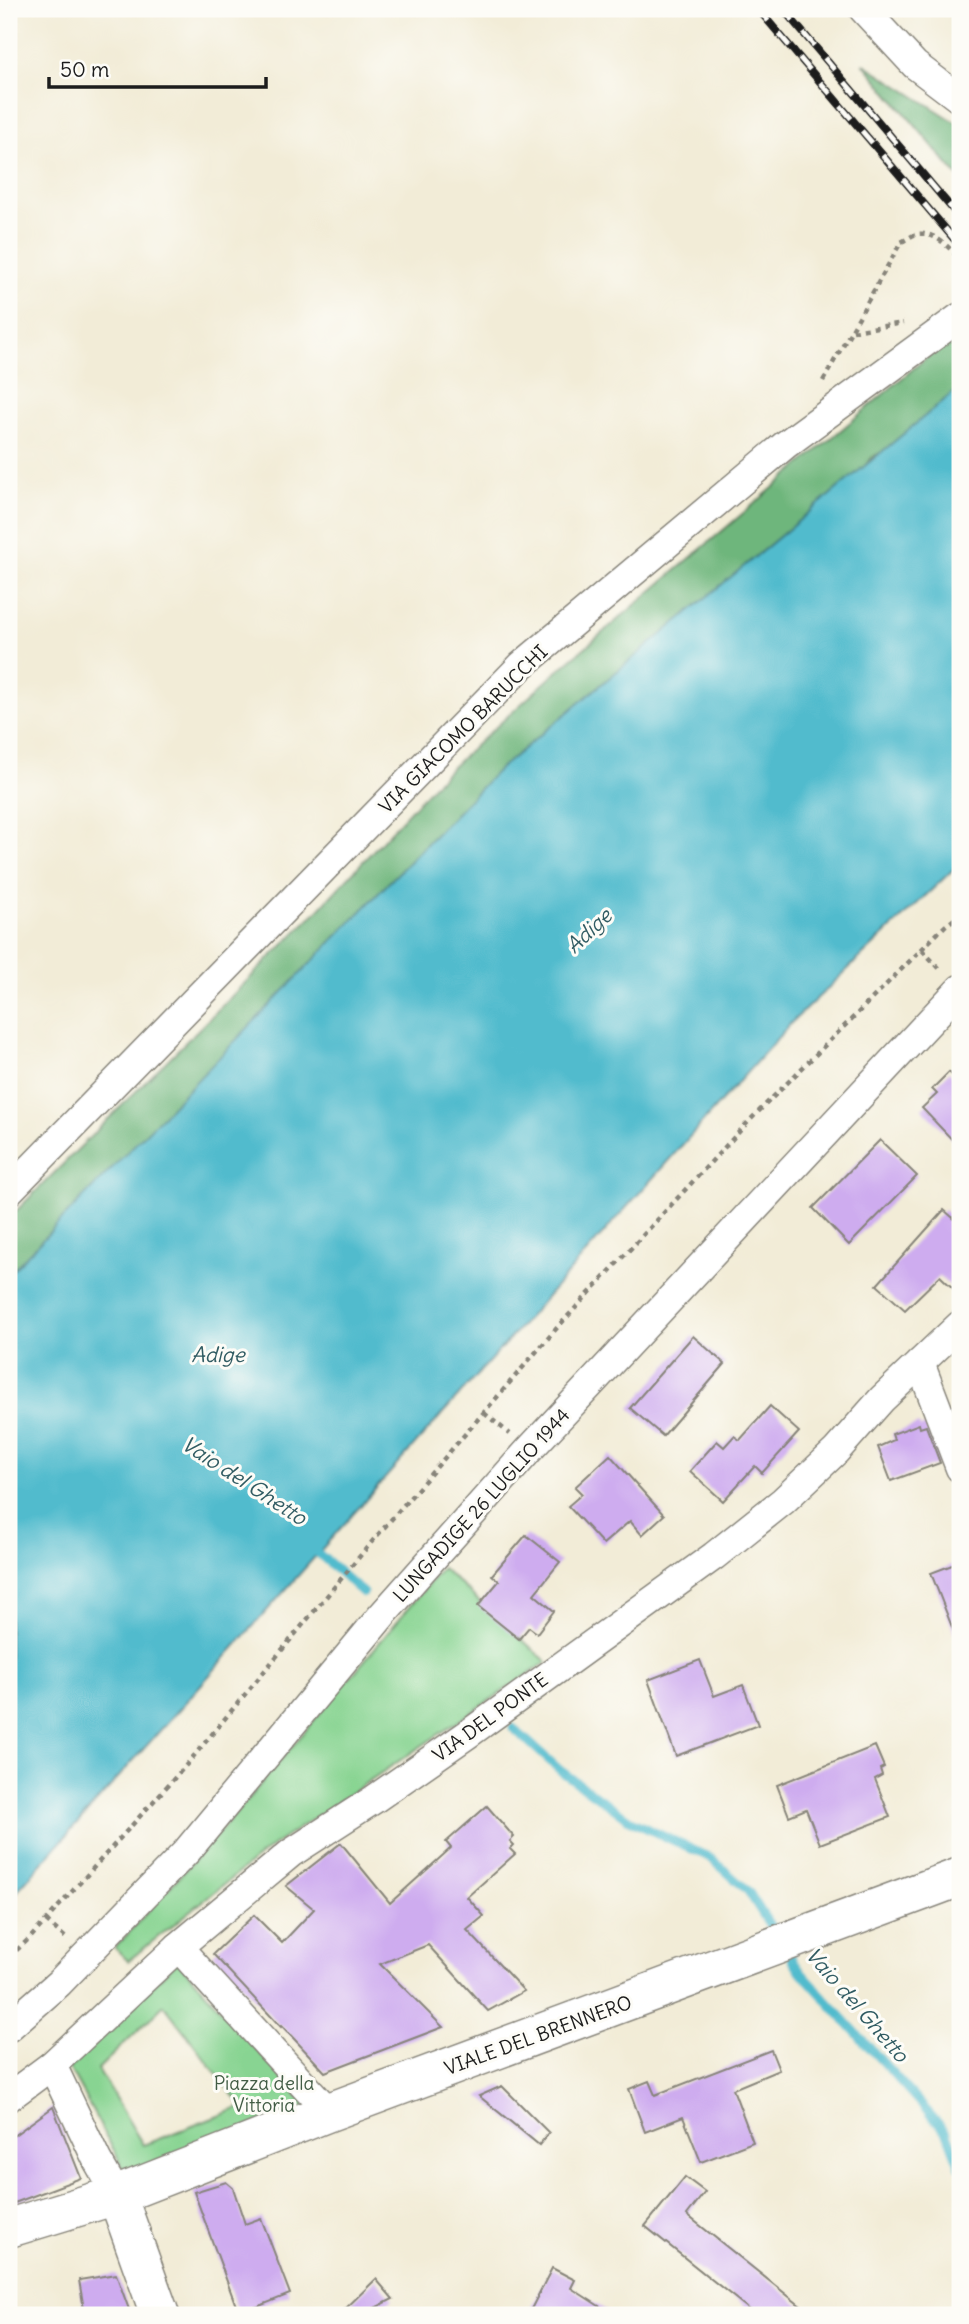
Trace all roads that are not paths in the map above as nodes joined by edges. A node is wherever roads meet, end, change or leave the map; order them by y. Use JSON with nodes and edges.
{"nodes":[{"id":1,"x":863,"y":9,"type":"edge"},
{"id":2,"x":960,"y":99,"type":"edge"},
{"id":3,"x":960,"y":317,"type":"edge"},
{"id":4,"x":960,"y":989,"type":"edge"},
{"id":5,"x":9,"y":1191,"type":"edge"},
{"id":6,"x":960,"y":1325,"type":"edge"},
{"id":7,"x":920,"y":1363,"type":"junction"},
{"id":8,"x":960,"y":1468,"type":"edge"},
{"id":9,"x":960,"y":1877,"type":"edge"},
{"id":10,"x":178,"y":1947,"type":"junction"},
{"id":11,"x":9,"y":2027,"type":"edge"},
{"id":12,"x":52,"y":2065,"type":"junction"},
{"id":13,"x":9,"y":2097,"type":"edge"},
{"id":14,"x":329,"y":2112,"type":"junction"},
{"id":15,"x":117,"y":2195,"type":"junction"},
{"id":16,"x":9,"y":2228,"type":"edge"},
{"id":17,"x":160,"y":2315,"type":"edge"}],
"edges":[{"from":1,"to":2,"type":"street"},
{"from":3,"to":5,"type":"street","name":"VIA GIACOMO BARUCCHI"},
{"from":4,"to":11,"type":"street","name":"LUNGADIGE 26 LUGLIO 1944"},
{"from":6,"to":7,"type":"street","name":"VIA DEL PONTE"},
{"from":7,"to":8,"type":"street"},
{"from":7,"to":10,"type":"street","name":"VIA DEL PONTE"},
{"from":9,"to":14,"type":"main road","name":"VIALE DEL BRENNERO"},
{"from":10,"to":12,"type":"street","name":"VIA DEL PONTE"},
{"from":10,"to":14,"type":"street"},
{"from":12,"to":13,"type":"street","name":"VIA DEL PONTE"},
{"from":12,"to":15,"type":"street"},
{"from":14,"to":15,"type":"main road","name":"VIALE DEL BRENNERO"},
{"from":15,"to":16,"type":"main road","name":"VIALE DEL BRENNERO"},
{"from":15,"to":17,"type":"main road"}]}
